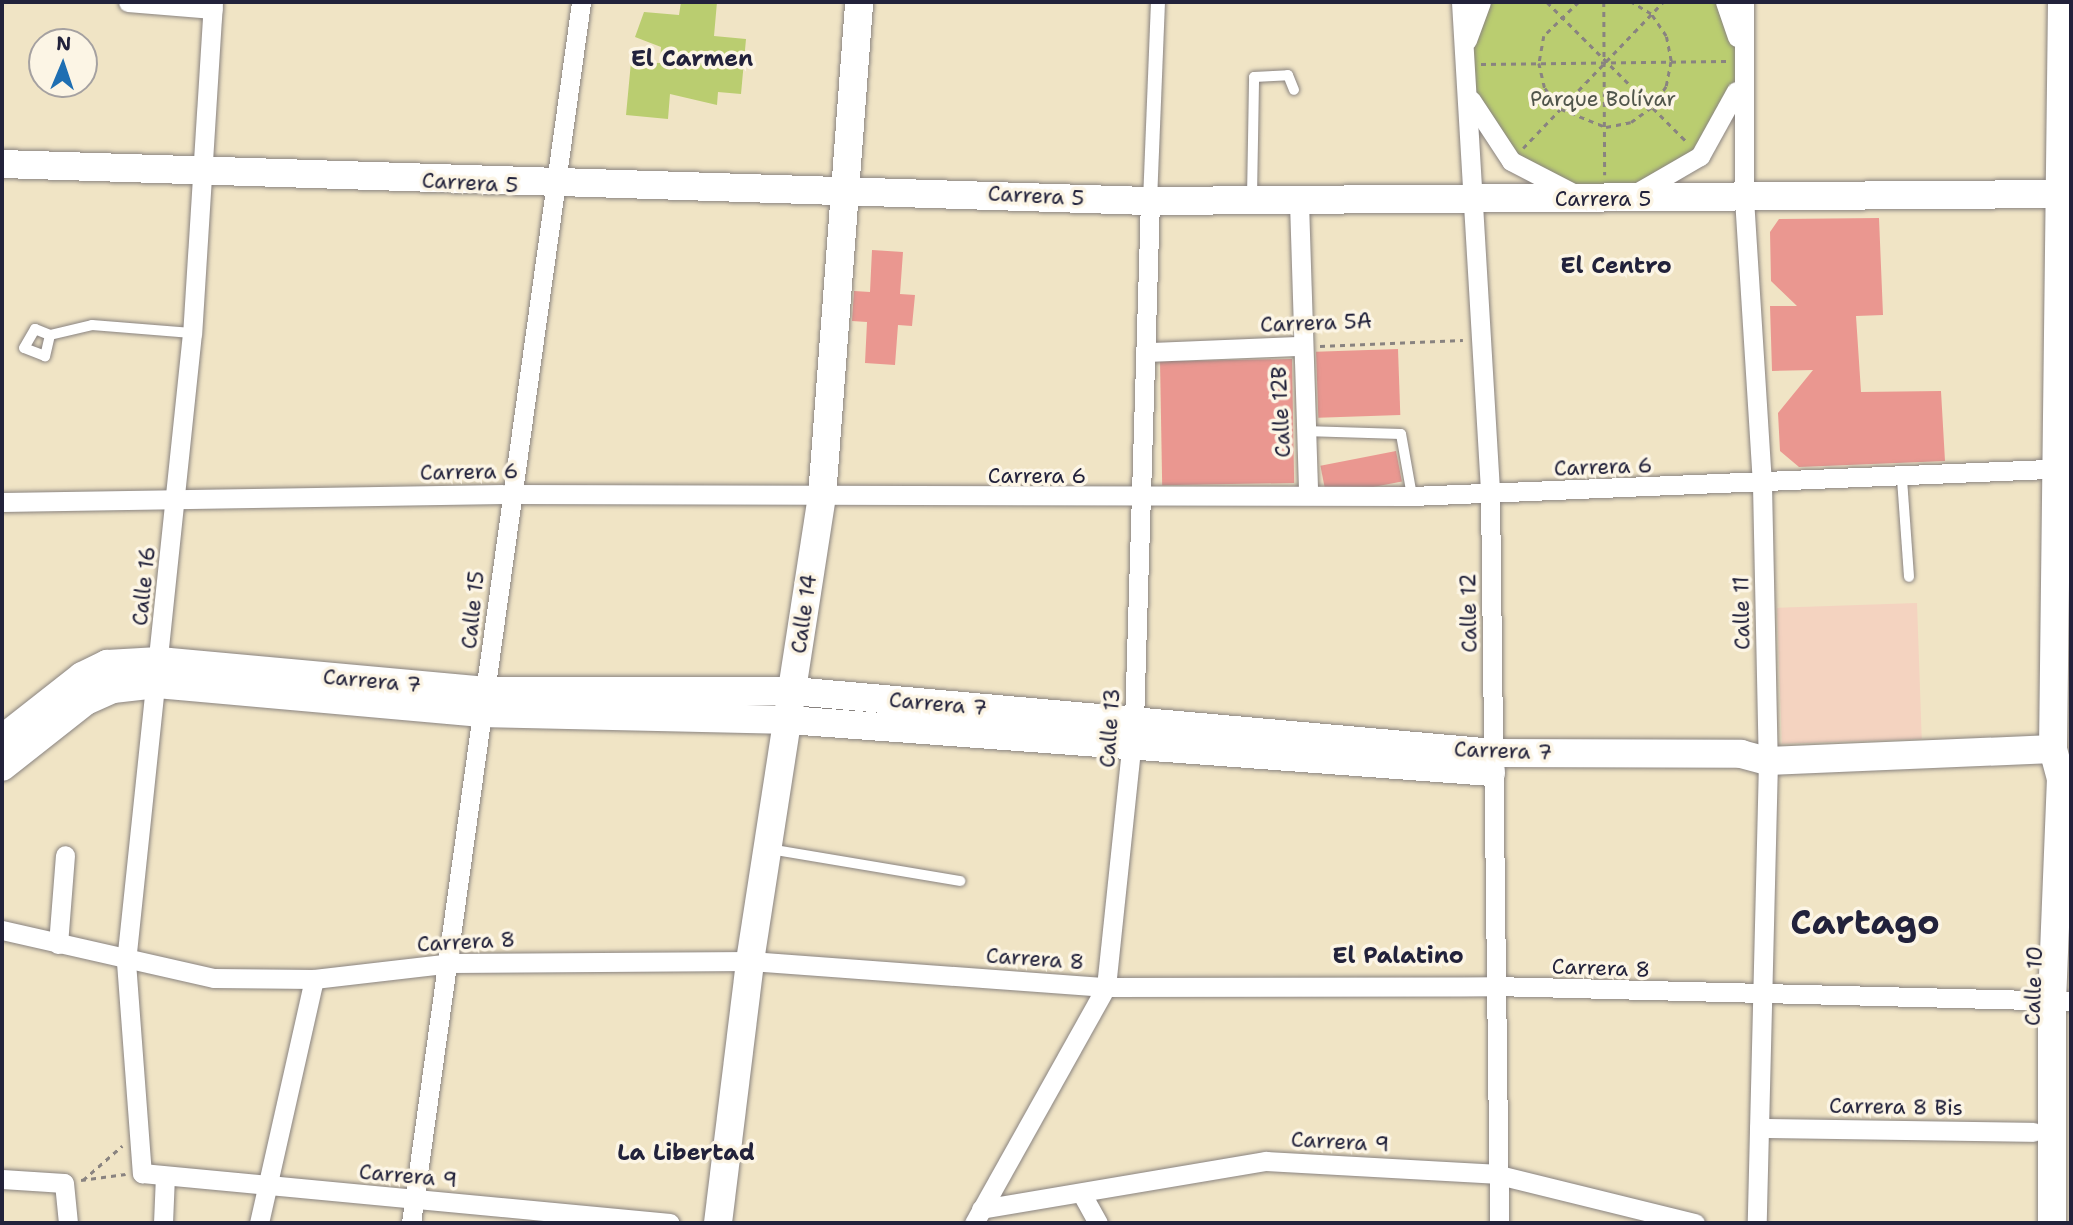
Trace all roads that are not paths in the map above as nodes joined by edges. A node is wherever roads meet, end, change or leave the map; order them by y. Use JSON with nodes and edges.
{"nodes":[{"id":1,"x":128,"y":2,"type":"edge"},
{"id":2,"x":581,"y":2,"type":"edge"},
{"id":3,"x":859,"y":2,"type":"edge"},
{"id":4,"x":1158,"y":2,"type":"edge"},
{"id":5,"x":1461,"y":2,"type":"edge"},
{"id":6,"x":1481,"y":2,"type":"edge"},
{"id":7,"x":1725,"y":2,"type":"edge"},
{"id":8,"x":1744,"y":2,"type":"edge"},
{"id":9,"x":2062,"y":2,"type":"edge"},
{"id":10,"x":213,"y":6,"type":"edge"},
{"id":11,"x":1741,"y":61,"type":"junction"},
{"id":12,"x":1464,"y":64,"type":"junction"},
{"id":13,"x":1294,"y":90,"type":"dead end"},
{"id":14,"x":2,"y":164,"type":"edge"},
{"id":15,"x":204,"y":170,"type":"junction"},
{"id":16,"x":553,"y":187,"type":"junction"},
{"id":17,"x":847,"y":187,"type":"junction"},
{"id":18,"x":2067,"y":194,"type":"edge"},
{"id":19,"x":1744,"y":198,"type":"junction"},
{"id":20,"x":1474,"y":199,"type":"junction"},
{"id":21,"x":1605,"y":199,"type":"junction"},
{"id":22,"x":1150,"y":201,"type":"junction"},
{"id":23,"x":1252,"y":201,"type":"junction"},
{"id":24,"x":1299,"y":202,"type":"junction"},
{"id":25,"x":192,"y":333,"type":"junction"},
{"id":26,"x":50,"y":335,"type":"dead end"},
{"id":27,"x":1300,"y":346,"type":"junction"},
{"id":28,"x":1149,"y":352,"type":"junction"},
{"id":29,"x":2064,"y":363,"type":"edge"},
{"id":30,"x":1303,"y":431,"type":"junction"},
{"id":31,"x":2064,"y":468,"type":"edge"},
{"id":32,"x":1902,"y":479,"type":"junction"},
{"id":33,"x":1762,"y":485,"type":"junction"},
{"id":34,"x":509,"y":494,"type":"junction"},
{"id":35,"x":1490,"y":494,"type":"junction"},
{"id":36,"x":1308,"y":495,"type":"junction"},
{"id":37,"x":1412,"y":496,"type":"junction"},
{"id":38,"x":822,"y":497,"type":"junction"},
{"id":39,"x":1144,"y":499,"type":"junction"},
{"id":40,"x":176,"y":501,"type":"junction"},
{"id":41,"x":2,"y":502,"type":"edge"},
{"id":42,"x":1909,"y":577,"type":"dead end"},
{"id":43,"x":158,"y":672,"type":"junction"},
{"id":44,"x":110,"y":677,"type":"junction"},
{"id":45,"x":793,"y":691,"type":"junction"},
{"id":46,"x":484,"y":702,"type":"junction"},
{"id":47,"x":788,"y":720,"type":"junction"},
{"id":48,"x":1133,"y":733,"type":"junction"},
{"id":49,"x":2,"y":738,"type":"edge"},
{"id":50,"x":2062,"y":748,"type":"edge"},
{"id":51,"x":1768,"y":761,"type":"junction"},
{"id":52,"x":1495,"y":762,"type":"junction"},
{"id":53,"x":2,"y":768,"type":"edge"},
{"id":54,"x":768,"y":849,"type":"junction"},
{"id":55,"x":65,"y":855,"type":"dead end"},
{"id":56,"x":960,"y":881,"type":"dead end"},
{"id":57,"x":2,"y":930,"type":"edge"},
{"id":58,"x":58,"y":944,"type":"junction"},
{"id":59,"x":750,"y":961,"type":"junction"},
{"id":60,"x":126,"y":962,"type":"junction"},
{"id":61,"x":452,"y":962,"type":"junction"},
{"id":62,"x":314,"y":979,"type":"junction"},
{"id":63,"x":1494,"y":986,"type":"junction"},
{"id":64,"x":1107,"y":987,"type":"junction"},
{"id":65,"x":1761,"y":997,"type":"junction"},
{"id":66,"x":2052,"y":1002,"type":"edge"},
{"id":67,"x":1759,"y":1129,"type":"junction"},
{"id":68,"x":2033,"y":1132,"type":"junction"},
{"id":69,"x":142,"y":1173,"type":"joint"},
{"id":70,"x":1495,"y":1174,"type":"junction"},
{"id":71,"x":165,"y":1176,"type":"junction"},
{"id":72,"x":2,"y":1179,"type":"edge"},
{"id":73,"x":267,"y":1185,"type":"junction"},
{"id":74,"x":1083,"y":1196,"type":"junction"},
{"id":75,"x":415,"y":1199,"type":"junction"},
{"id":76,"x":1499,"y":1215,"type":"edge"},
{"id":77,"x":978,"y":1216,"type":"edge"},
{"id":78,"x":68,"y":1223,"type":"edge"},
{"id":79,"x":163,"y":1223,"type":"edge"},
{"id":80,"x":259,"y":1223,"type":"edge"},
{"id":81,"x":411,"y":1223,"type":"edge"},
{"id":82,"x":670,"y":1223,"type":"edge"},
{"id":83,"x":718,"y":1223,"type":"edge"},
{"id":84,"x":1098,"y":1223,"type":"edge"},
{"id":85,"x":1483,"y":1223,"type":"edge"},
{"id":86,"x":1695,"y":1223,"type":"edge"},
{"id":87,"x":1757,"y":1223,"type":"edge"},
{"id":88,"x":2033,"y":1223,"type":"edge"},
{"id":89,"x":2052,"y":1223,"type":"edge"}],
"edges":[{"from":1,"to":10,"type":"street"},
{"from":2,"to":16,"type":"street","name":"Calle 15"},
{"from":3,"to":17,"type":"main road","name":"Calle 14"},
{"from":4,"to":22,"type":"street"},
{"from":5,"to":12,"type":"street","name":"Calle 12"},
{"from":6,"to":12,"type":"street"},
{"from":7,"to":11,"type":"street"},
{"from":8,"to":11,"type":"street","name":"Calle 11"},
{"from":9,"to":18,"type":"main road","name":"Calle 10"},
{"from":10,"to":15,"type":"street","name":"Calle 16"},
{"from":11,"to":19,"type":"street","name":"Calle 11"},
{"from":11,"to":21,"type":"street"},
{"from":12,"to":20,"type":"street","name":"Calle 12"},
{"from":12,"to":21,"type":"street"},
{"from":13,"to":23,"type":"lane"},
{"from":14,"to":15,"type":"main road","name":"Carrera 5"},
{"from":15,"to":16,"type":"main road","name":"Carrera 5"},
{"from":15,"to":25,"type":"street","name":"Calle 16"},
{"from":16,"to":17,"type":"main road","name":"Carrera 5"},
{"from":16,"to":34,"type":"street","name":"Calle 15"},
{"from":17,"to":22,"type":"main road","name":"Carrera 5"},
{"from":17,"to":38,"type":"main road","name":"Calle 14"},
{"from":18,"to":19,"type":"main road","name":"Carrera 5"},
{"from":18,"to":29,"type":"main road","name":"Calle 10"},
{"from":19,"to":21,"type":"main road","name":"Carrera 5"},
{"from":19,"to":33,"type":"street","name":"Calle 11"},
{"from":20,"to":21,"type":"main road","name":"Carrera 5"},
{"from":20,"to":24,"type":"main road","name":"Carrera 5"},
{"from":20,"to":35,"type":"street","name":"Calle 12"},
{"from":22,"to":23,"type":"main road","name":"Carrera 5"},
{"from":22,"to":28,"type":"street","name":"Calle 13"},
{"from":23,"to":24,"type":"main road","name":"Carrera 5"},
{"from":24,"to":27,"type":"street","name":"Calle 12B"},
{"from":25,"to":26,"type":"lane"},
{"from":25,"to":40,"type":"street","name":"Calle 16"},
{"from":27,"to":28,"type":"street","name":"Carrera 5A"},
{"from":27,"to":30,"type":"street","name":"Calle 12B"},
{"from":28,"to":39,"type":"street","name":"Calle 13"},
{"from":29,"to":31,"type":"main road","name":"Calle 10"},
{"from":30,"to":36,"type":"street","name":"Calle 12B"},
{"from":30,"to":37,"type":"lane"},
{"from":31,"to":32,"type":"street","name":"Carrera 6"},
{"from":31,"to":50,"type":"main road","name":"Calle 10"},
{"from":32,"to":33,"type":"street","name":"Carrera 6"},
{"from":32,"to":42,"type":"lane"},
{"from":33,"to":35,"type":"street","name":"Carrera 6"},
{"from":33,"to":51,"type":"street","name":"Calle 11"},
{"from":34,"to":38,"type":"street","name":"Carrera 6"},
{"from":34,"to":40,"type":"street","name":"Carrera 6"},
{"from":34,"to":46,"type":"street","name":"Calle 15"},
{"from":35,"to":37,"type":"street","name":"Carrera 6"},
{"from":35,"to":52,"type":"street","name":"Calle 12"},
{"from":36,"to":37,"type":"street","name":"Carrera 6"},
{"from":36,"to":39,"type":"street","name":"Carrera 6"},
{"from":38,"to":39,"type":"street","name":"Carrera 6"},
{"from":38,"to":45,"type":"main road","name":"Calle 14"},
{"from":39,"to":48,"type":"street","name":"Calle 13"},
{"from":40,"to":41,"type":"street","name":"Carrera 6"},
{"from":40,"to":43,"type":"street","name":"Calle 16"},
{"from":43,"to":44,"type":"main road","name":"Carrera 7"},
{"from":43,"to":46,"type":"main road","name":"Carrera 7"},
{"from":43,"to":60,"type":"street","name":"Calle 16"},
{"from":44,"to":49,"type":"main road"},
{"from":44,"to":53,"type":"main road"},
{"from":45,"to":46,"type":"main road","name":"Carrera 7"},
{"from":45,"to":47,"type":"main road","name":"Calle 14"},
{"from":45,"to":48,"type":"main road","name":"Carrera 7"},
{"from":46,"to":47,"type":"main road","name":"Carrera 7"},
{"from":46,"to":61,"type":"street","name":"Calle 15"},
{"from":47,"to":48,"type":"main road","name":"Carrera 7"},
{"from":47,"to":54,"type":"main road","name":"Calle 14"},
{"from":48,"to":52,"type":"main road","name":"Carrera 7"},
{"from":48,"to":64,"type":"street","name":"Calle 13"},
{"from":50,"to":51,"type":"main road","name":"Carrera 7"},
{"from":50,"to":66,"type":"main road","name":"Calle 10"},
{"from":51,"to":52,"type":"main road","name":"Carrera 7"},
{"from":51,"to":65,"type":"street","name":"Calle 11"},
{"from":52,"to":63,"type":"street","name":"Calle 12"},
{"from":54,"to":56,"type":"lane"},
{"from":54,"to":59,"type":"main road","name":"Calle 14"},
{"from":55,"to":58,"type":"street"},
{"from":57,"to":58,"type":"street","name":"Carrera 8"},
{"from":58,"to":60,"type":"street","name":"Carrera 8"},
{"from":59,"to":61,"type":"street","name":"Carrera 8"},
{"from":59,"to":64,"type":"street","name":"Carrera 8"},
{"from":59,"to":83,"type":"main road","name":"Calle 14"},
{"from":60,"to":62,"type":"street","name":"Carrera 8"},
{"from":60,"to":69,"type":"street","name":"Calle 16"},
{"from":61,"to":62,"type":"street","name":"Carrera 8"},
{"from":61,"to":75,"type":"street","name":"Calle 15"},
{"from":62,"to":73,"type":"street"},
{"from":63,"to":64,"type":"street","name":"Carrera 8"},
{"from":63,"to":65,"type":"street","name":"Carrera 8"},
{"from":63,"to":70,"type":"street","name":"Calle 12"},
{"from":64,"to":77,"type":"street","name":"Calle 13"},
{"from":65,"to":66,"type":"street","name":"Carrera 8"},
{"from":65,"to":67,"type":"street","name":"Calle 11"},
{"from":66,"to":68,"type":"main road","name":"Calle 10"},
{"from":66,"to":89,"type":"main road","name":"Calle 10"},
{"from":67,"to":68,"type":"street","name":"Carrera 8 Bis"},
{"from":67,"to":87,"type":"street","name":"Calle 11"},
{"from":68,"to":88,"type":"main road","name":"Calle 10"},
{"from":69,"to":71,"type":"street","name":"Carrera 9"},
{"from":70,"to":74,"type":"street","name":"Carrera 9"},
{"from":70,"to":76,"type":"street","name":"Calle 12"},
{"from":70,"to":86,"type":"street","name":"Carrera 9"},
{"from":71,"to":73,"type":"street","name":"Carrera 9"},
{"from":71,"to":79,"type":"street"},
{"from":72,"to":78,"type":"street"},
{"from":73,"to":75,"type":"street","name":"Carrera 9"},
{"from":73,"to":80,"type":"street"},
{"from":74,"to":77,"type":"street","name":"Carrera 9"},
{"from":74,"to":84,"type":"street"},
{"from":75,"to":81,"type":"street","name":"Calle 15"},
{"from":75,"to":82,"type":"street","name":"Carrera 9"},
{"from":76,"to":85,"type":"street"}]}
